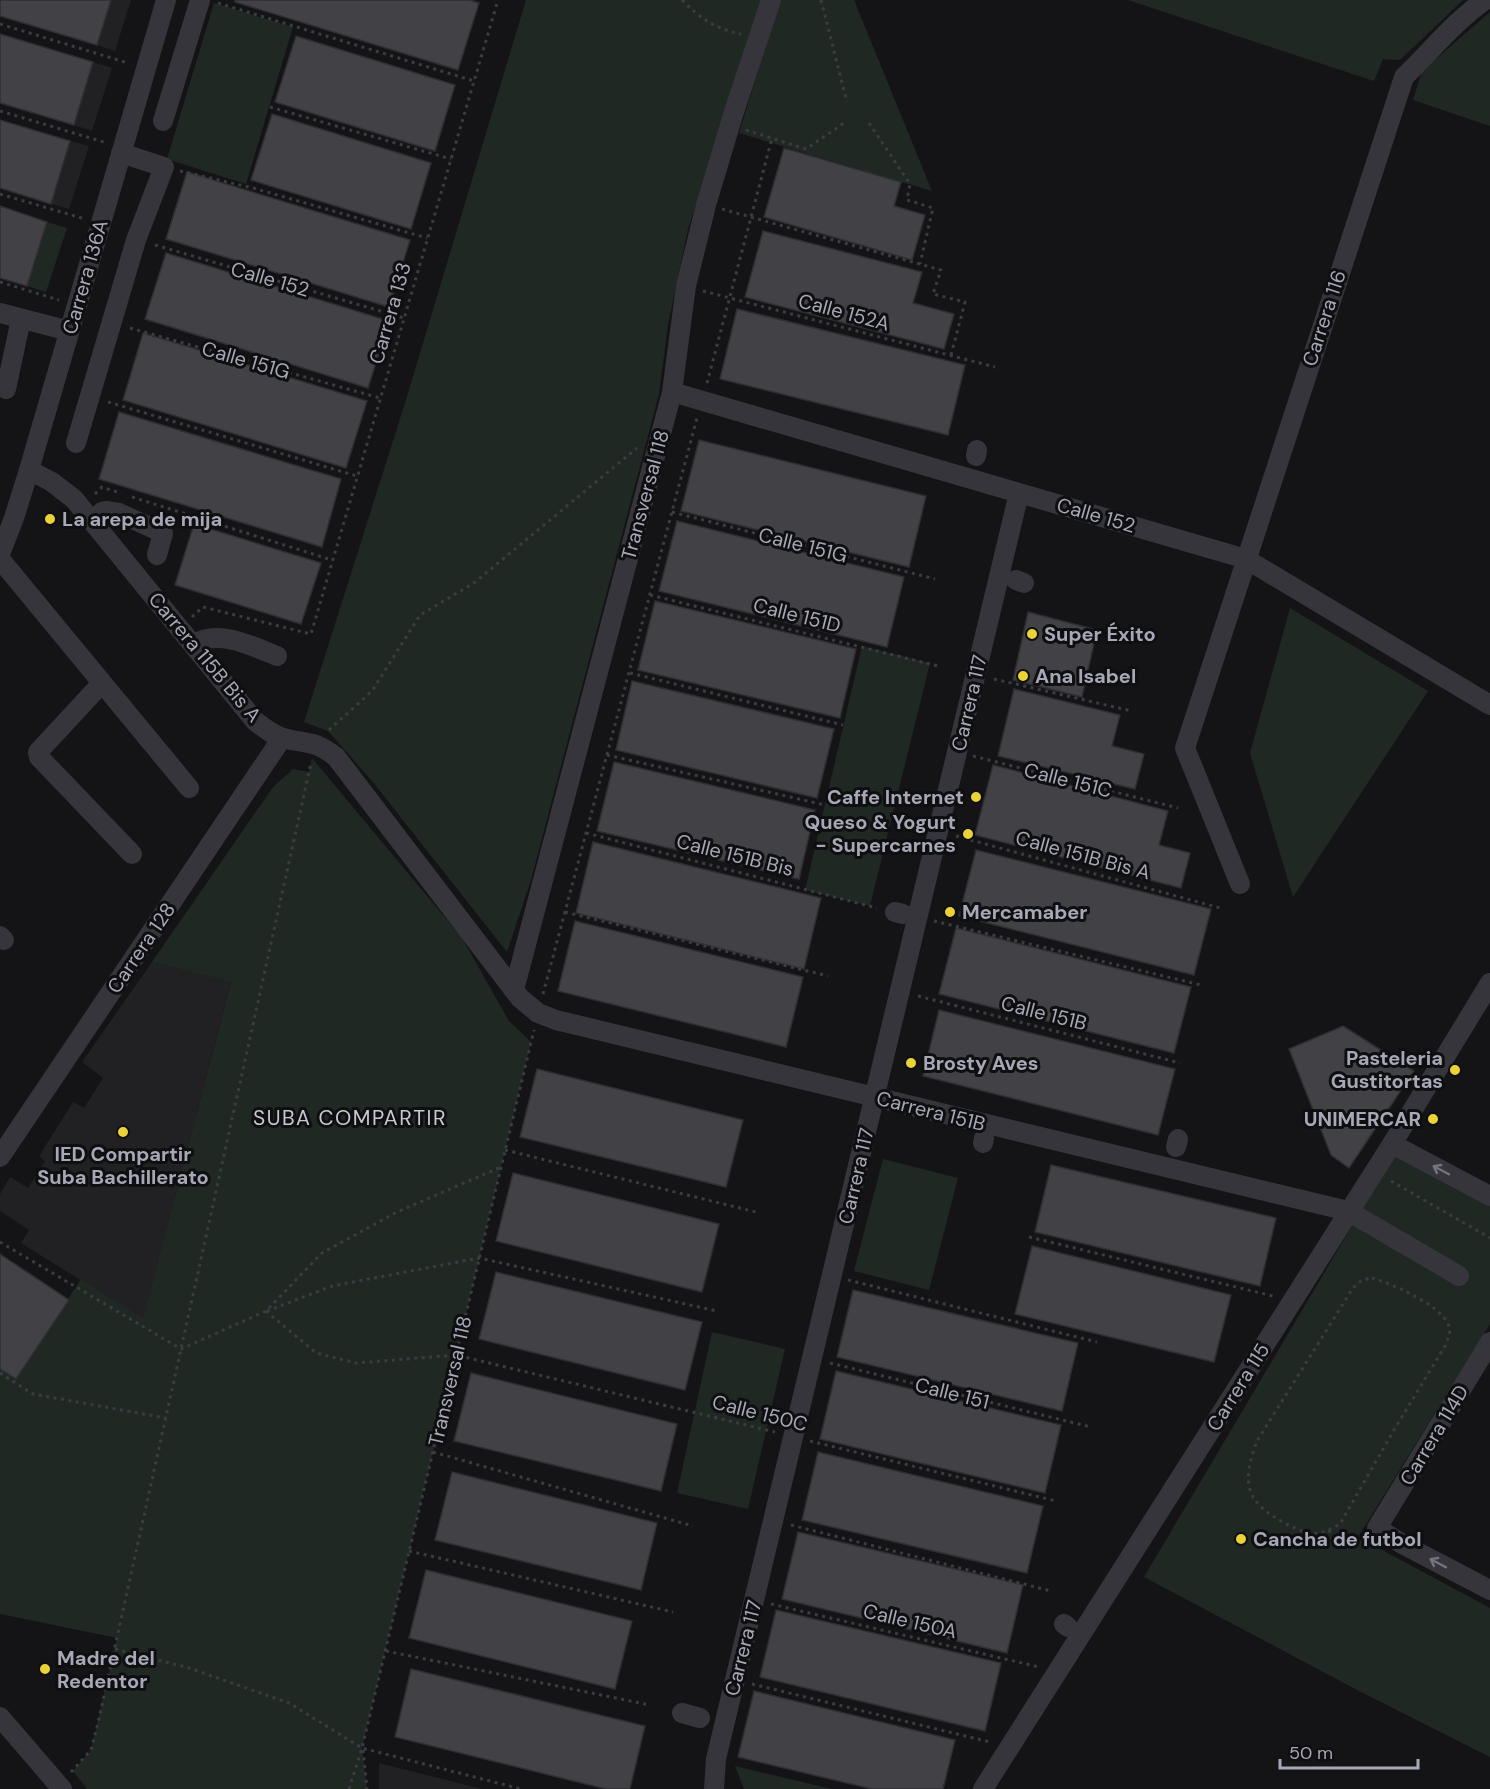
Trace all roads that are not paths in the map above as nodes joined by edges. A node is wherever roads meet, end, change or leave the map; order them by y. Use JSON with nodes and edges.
{"nodes":[{"id":1,"x":200,"y":0,"type":"edge"},
{"id":2,"x":771,"y":0,"type":"edge"},
{"id":3,"x":1485,"y":0,"type":"edge"},
{"id":4,"x":164,"y":6,"type":"edge"},
{"id":5,"x":194,"y":21,"type":"junction"},
{"id":6,"x":163,"y":121,"type":"dead end"},
{"id":7,"x":122,"y":151,"type":"junction"},
{"id":8,"x":0,"y":313,"type":"edge"},
{"id":9,"x":21,"y":319,"type":"junction"},
{"id":10,"x":69,"y":331,"type":"junction"},
{"id":11,"x":5,"y":364,"type":"edge"},
{"id":12,"x":6,"y":389,"type":"dead end"},
{"id":13,"x":672,"y":392,"type":"junction"},
{"id":14,"x":76,"y":443,"type":"dead end"},
{"id":15,"x":29,"y":470,"type":"junction"},
{"id":16,"x":1019,"y":493,"type":"junction"},
{"id":17,"x":87,"y":515,"type":"junction"},
{"id":18,"x":0,"y":554,"type":"edge"},
{"id":19,"x":157,"y":555,"type":"dead end"},
{"id":20,"x":0,"y":559,"type":"edge"},
{"id":21,"x":1246,"y":559,"type":"junction"},
{"id":22,"x":194,"y":644,"type":"junction"},
{"id":23,"x":277,"y":656,"type":"dead end"},
{"id":24,"x":102,"y":683,"type":"junction"},
{"id":25,"x":1490,"y":705,"type":"edge"},
{"id":26,"x":282,"y":738,"type":"junction"},
{"id":27,"x":189,"y":788,"type":"dead end"},
{"id":28,"x":132,"y":854,"type":"dead end"},
{"id":29,"x":1240,"y":884,"type":"dead end"},
{"id":30,"x":1490,"y":983,"type":"edge"},
{"id":31,"x":517,"y":994,"type":"junction"},
{"id":32,"x":875,"y":1097,"type":"junction"},
{"id":33,"x":1392,"y":1144,"type":"junction"},
{"id":34,"x":0,"y":1157,"type":"edge"},
{"id":35,"x":1490,"y":1196,"type":"edge"},
{"id":36,"x":1348,"y":1211,"type":"junction"},
{"id":37,"x":1459,"y":1276,"type":"dead end"},
{"id":38,"x":1490,"y":1342,"type":"edge"},
{"id":39,"x":1490,"y":1590,"type":"edge"},
{"id":40,"x":0,"y":1719,"type":"edge"},
{"id":41,"x":59,"y":1786,"type":"edge"},
{"id":42,"x":714,"y":1789,"type":"edge"},
{"id":43,"x":983,"y":1789,"type":"edge"}],
"edges":[{"from":1,"to":5,"type":"street"},
{"from":2,"to":13,"type":"street","name":"Transversal 118"},
{"from":3,"to":21,"type":"street","name":"Carrera 116"},
{"from":4,"to":5,"type":"street"},
{"from":4,"to":7,"type":"street","name":"Carrera 136A"},
{"from":5,"to":6,"type":"street"},
{"from":7,"to":10,"type":"street","name":"Carrera 136A"},
{"from":7,"to":14,"type":"street"},
{"from":8,"to":9,"type":"street"},
{"from":9,"to":10,"type":"street"},
{"from":9,"to":11,"type":"street"},
{"from":10,"to":15,"type":"street","name":"Carrera 136A"},
{"from":11,"to":12,"type":"street"},
{"from":13,"to":16,"type":"street","name":"Calle 152"},
{"from":13,"to":31,"type":"street","name":"Transversal 118"},
{"from":15,"to":17,"type":"street","name":"Carrera 115B Bis A"},
{"from":15,"to":18,"type":"street","name":"Carrera 136A"},
{"from":16,"to":21,"type":"street","name":"Calle 152"},
{"from":16,"to":32,"type":"street","name":"Carrera 117"},
{"from":17,"to":19,"type":"street"},
{"from":17,"to":22,"type":"street","name":"Carrera 115B Bis A"},
{"from":20,"to":24,"type":"street"},
{"from":21,"to":25,"type":"street","name":"Calle 152"},
{"from":21,"to":29,"type":"street","name":"Carrera 116"},
{"from":22,"to":23,"type":"street"},
{"from":22,"to":26,"type":"street","name":"Carrera 115B Bis A"},
{"from":24,"to":27,"type":"street"},
{"from":24,"to":28,"type":"street"},
{"from":26,"to":31,"type":"street","name":"Carrera 115B Bis A"},
{"from":26,"to":34,"type":"street","name":"Carrera 128"},
{"from":30,"to":33,"type":"street","name":"Carrera 115"},
{"from":31,"to":32,"type":"street","name":"Carrera 151B"},
{"from":32,"to":36,"type":"street","name":"Carrera 151B"},
{"from":32,"to":42,"type":"street","name":"Carrera 117"},
{"from":35,"to":33,"type":"street","one_way":true},
{"from":33,"to":36,"type":"street","name":"Carrera 115"},
{"from":36,"to":37,"type":"street","name":"Carrera 151B"},
{"from":36,"to":43,"type":"street","name":"Carrera 115"},
{"from":39,"to":38,"type":"street","name":"Carrera 114D","one_way":true},
{"from":40,"to":41,"type":"street"}]}
